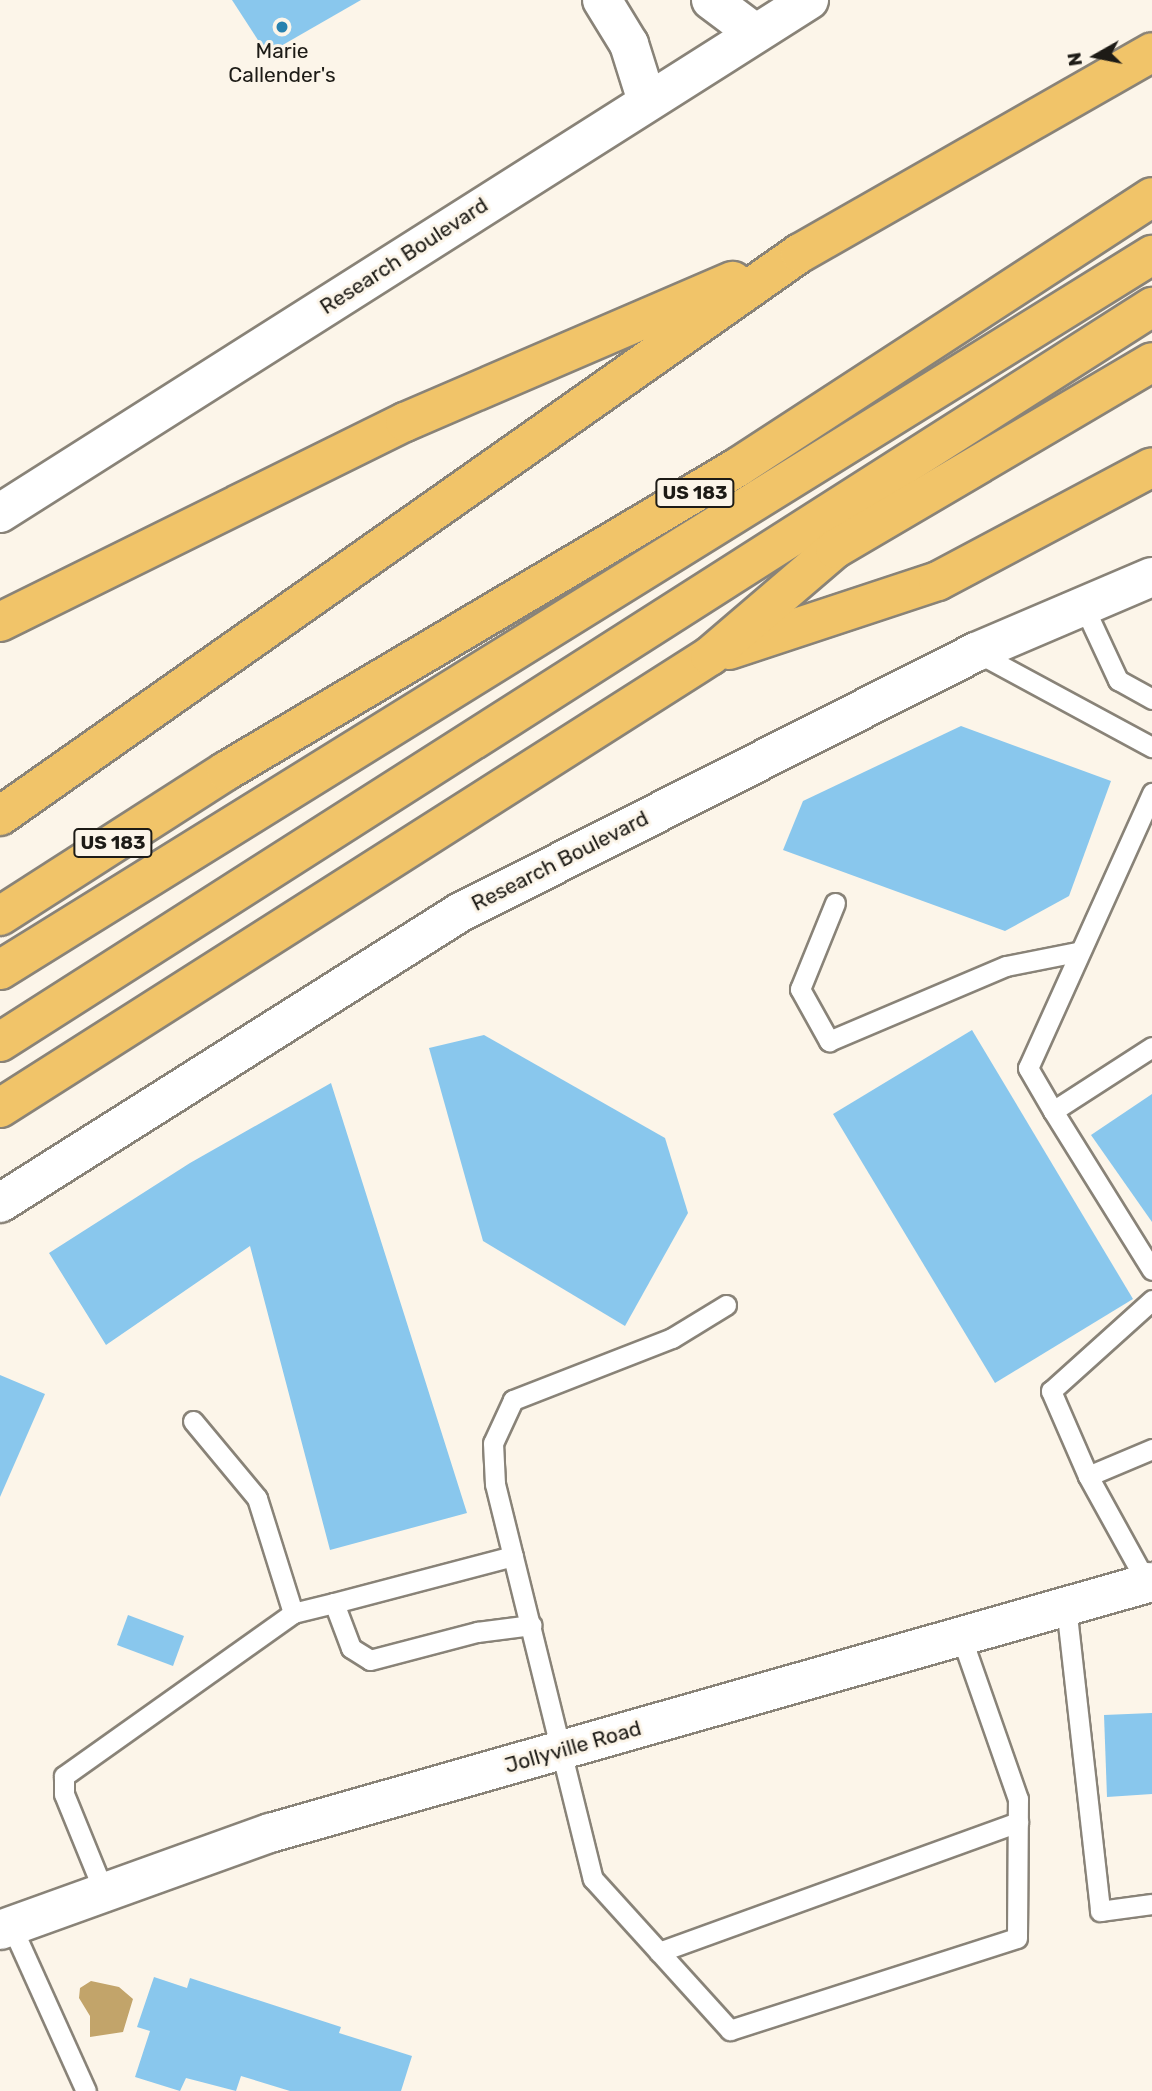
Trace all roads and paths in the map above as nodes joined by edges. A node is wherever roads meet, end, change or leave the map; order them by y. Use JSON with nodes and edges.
{"nodes":[{"id":1,"x":602,"y":0,"type":"edge"},
{"id":2,"x":711,"y":0,"type":"edge"},
{"id":3,"x":809,"y":0,"type":"edge"},
{"id":4,"x":755,"y":33,"type":"junction"},
{"id":5,"x":1152,"y":52,"type":"edge"},
{"id":6,"x":647,"y":101,"type":"junction"},
{"id":7,"x":1152,"y":197,"type":"edge"},
{"id":8,"x":800,"y":253,"type":"junction"},
{"id":9,"x":1152,"y":255,"type":"edge"},
{"id":10,"x":1152,"y":307,"type":"edge"},
{"id":11,"x":1152,"y":362,"type":"edge"},
{"id":12,"x":1152,"y":467,"type":"edge"},
{"id":13,"x":0,"y":513,"type":"edge"},
{"id":14,"x":1152,"y":577,"type":"edge"},
{"id":15,"x":1084,"y":607,"type":"junction"},
{"id":16,"x":0,"y":622,"type":"edge"},
{"id":17,"x":976,"y":652,"type":"junction"},
{"id":18,"x":710,"y":656,"type":"junction"},
{"id":19,"x":1152,"y":698,"type":"edge"},
{"id":20,"x":1152,"y":747,"type":"edge"},
{"id":21,"x":1152,"y":793,"type":"edge"},
{"id":22,"x":0,"y":816,"type":"edge"},
{"id":23,"x":835,"y":903,"type":"dead end"},
{"id":24,"x":0,"y":916,"type":"edge"},
{"id":25,"x":1077,"y":952,"type":"junction"},
{"id":26,"x":0,"y":970,"type":"edge"},
{"id":27,"x":0,"y":1042,"type":"edge"},
{"id":28,"x":1152,"y":1047,"type":"edge"},
{"id":29,"x":0,"y":1108,"type":"edge"},
{"id":30,"x":1053,"y":1111,"type":"junction"},
{"id":31,"x":0,"y":1203,"type":"edge"},
{"id":32,"x":1152,"y":1270,"type":"edge"},
{"id":33,"x":1152,"y":1300,"type":"edge"},
{"id":34,"x":726,"y":1305,"type":"dead end"},
{"id":35,"x":193,"y":1421,"type":"dead end"},
{"id":36,"x":1152,"y":1449,"type":"edge"},
{"id":37,"x":1088,"y":1476,"type":"junction"},
{"id":38,"x":513,"y":1556,"type":"junction"},
{"id":39,"x":1150,"y":1582,"type":"edge"},
{"id":40,"x":334,"y":1603,"type":"junction"},
{"id":41,"x":1066,"y":1606,"type":"junction"},
{"id":42,"x":293,"y":1613,"type":"junction"},
{"id":43,"x":531,"y":1625,"type":"junction"},
{"id":44,"x":961,"y":1636,"type":"junction"},
{"id":45,"x":565,"y":1749,"type":"junction"},
{"id":46,"x":1018,"y":1822,"type":"junction"},
{"id":47,"x":104,"y":1892,"type":"junction"},
{"id":48,"x":1152,"y":1903,"type":"edge"},
{"id":49,"x":6,"y":1927,"type":"edge"},
{"id":50,"x":659,"y":1952,"type":"junction"},
{"id":51,"x":86,"y":2091,"type":"edge"}],
"edges":[{"from":1,"to":6,"type":"main road"},
{"from":2,"to":4,"type":"main road"},
{"from":3,"to":4,"type":"main road","name":"Research Boulevard"},
{"from":4,"to":6,"type":"main road","name":"Research Boulevard"},
{"from":5,"to":8,"type":"highway"},
{"from":6,"to":13,"type":"main road","name":"Research Boulevard"},
{"from":7,"to":24,"type":"highway","number":"US 183"},
{"from":8,"to":16,"type":"highway"},
{"from":8,"to":22,"type":"highway"},
{"from":9,"to":26,"type":"highway"},
{"from":10,"to":27,"type":"highway"},
{"from":11,"to":18,"type":"highway"},
{"from":12,"to":18,"type":"highway"},
{"from":14,"to":15,"type":"main road","name":"Research Boulevard"},
{"from":15,"to":17,"type":"main road","name":"Research Boulevard"},
{"from":15,"to":19,"type":"lane"},
{"from":17,"to":20,"type":"lane"},
{"from":17,"to":31,"type":"main road","name":"Research Boulevard"},
{"from":18,"to":29,"type":"highway"},
{"from":21,"to":25,"type":"lane"},
{"from":23,"to":25,"type":"lane"},
{"from":25,"to":30,"type":"lane"},
{"from":28,"to":30,"type":"lane"},
{"from":30,"to":32,"type":"lane"},
{"from":33,"to":37,"type":"lane"},
{"from":34,"to":38,"type":"lane"},
{"from":35,"to":42,"type":"lane"},
{"from":36,"to":37,"type":"lane"},
{"from":37,"to":39,"type":"lane"},
{"from":38,"to":40,"type":"lane"},
{"from":38,"to":43,"type":"lane"},
{"from":39,"to":41,"type":"main road","name":"Jollyville Road"},
{"from":40,"to":42,"type":"lane"},
{"from":40,"to":43,"type":"lane"},
{"from":41,"to":44,"type":"main road","name":"Jollyville Road"},
{"from":41,"to":48,"type":"lane"},
{"from":42,"to":47,"type":"lane"},
{"from":43,"to":45,"type":"lane"},
{"from":44,"to":45,"type":"main road","name":"Jollyville Road"},
{"from":44,"to":46,"type":"lane"},
{"from":45,"to":47,"type":"main road","name":"Jollyville Road"},
{"from":45,"to":50,"type":"lane"},
{"from":46,"to":50,"type":"lane"},
{"from":46,"to":50,"type":"lane"},
{"from":47,"to":49,"type":"main road","name":"Jollyville Road"},
{"from":49,"to":51,"type":"lane"}]}
